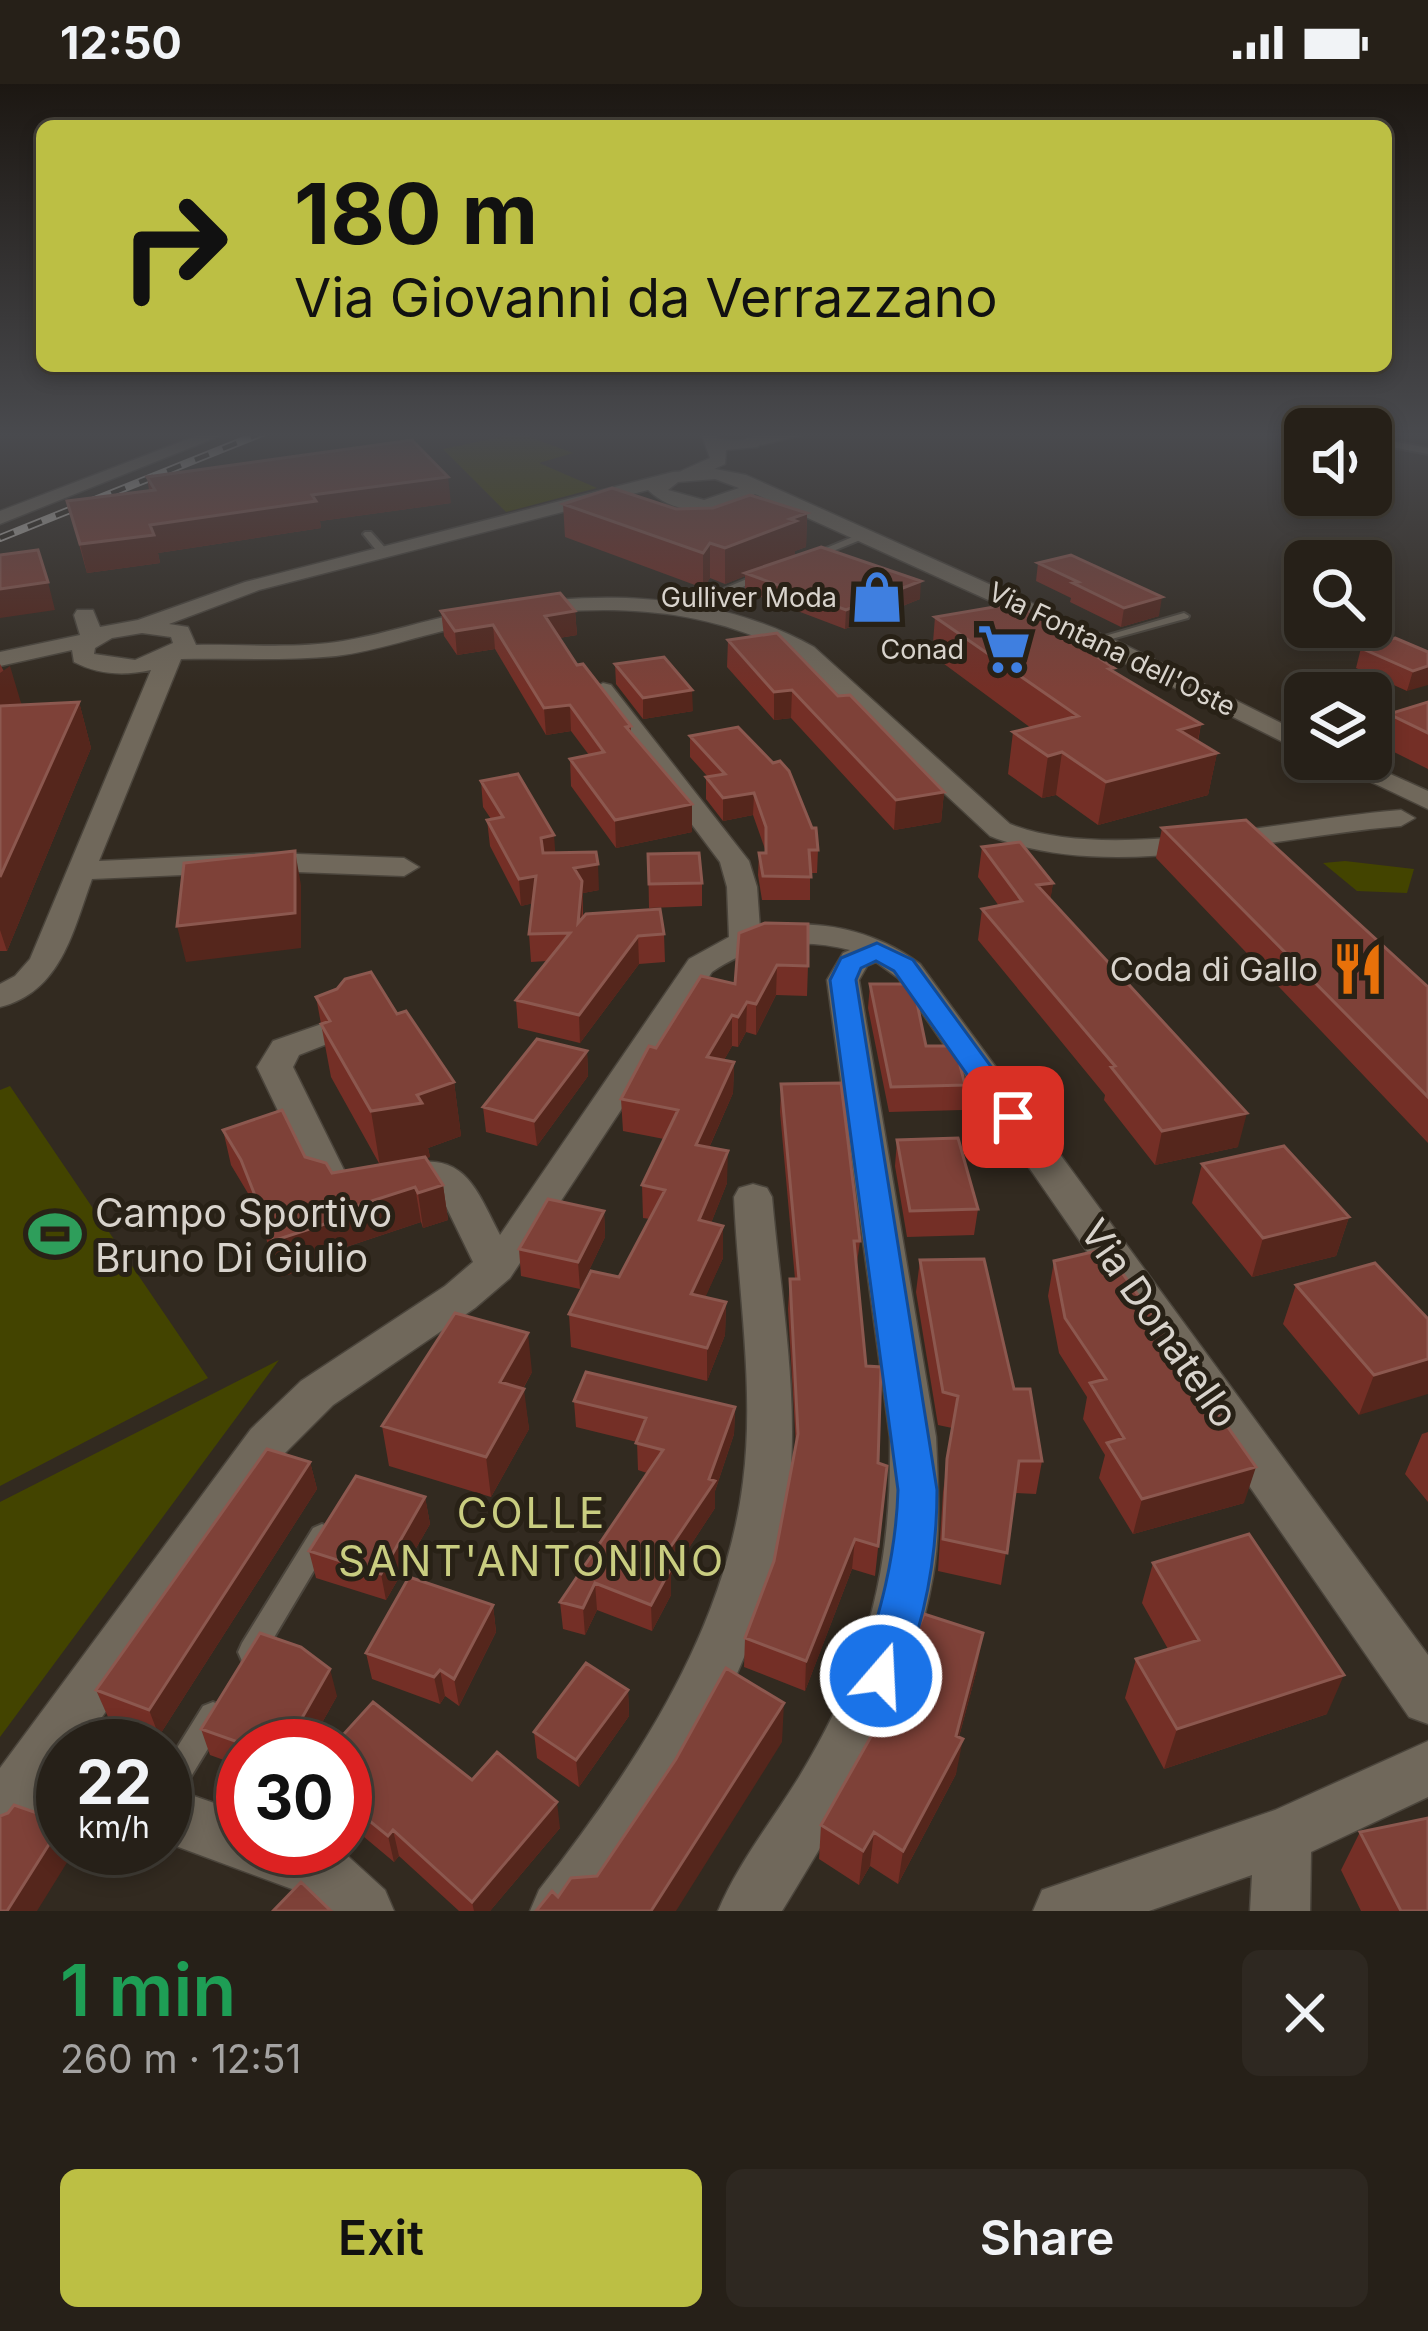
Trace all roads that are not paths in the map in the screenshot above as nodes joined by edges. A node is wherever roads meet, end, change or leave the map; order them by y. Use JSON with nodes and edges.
{"nodes":[{"id":1,"x":496,"y":518,"type":"edge"},
{"id":2,"x":767,"y":518,"type":"edge"},
{"id":3,"x":822,"y":518,"type":"edge"},
{"id":4,"x":368,"y":534,"type":"dead end"},
{"id":5,"x":866,"y":539,"type":"junction"},
{"id":6,"x":384,"y":553,"type":"junction"},
{"id":7,"x":803,"y":560,"type":"edge"},
{"id":8,"x":782,"y":568,"type":"edge"},
{"id":9,"x":296,"y":577,"type":"junction"},
{"id":10,"x":975,"y":584,"type":"junction"},
{"id":11,"x":721,"y":592,"type":"dead end"},
{"id":12,"x":947,"y":595,"type":"dead end"},
{"id":13,"x":1184,"y":616,"type":"dead end"},
{"id":14,"x":1059,"y":622,"type":"junction"},
{"id":15,"x":142,"y":626,"type":"junction"},
{"id":16,"x":93,"y":629,"type":"junction"},
{"id":17,"x":1024,"y":631,"type":"edge"},
{"id":18,"x":1097,"y":640,"type":"junction"},
{"id":19,"x":176,"y":647,"type":"junction"},
{"id":20,"x":0,"y":659,"type":"edge"},
{"id":21,"x":1136,"y":659,"type":"junction"},
{"id":22,"x":113,"y":666,"type":"junction"},
{"id":23,"x":0,"y":670,"type":"edge"},
{"id":24,"x":1097,"y":671,"type":"edge"},
{"id":25,"x":600,"y":686,"type":"edge"},
{"id":26,"x":151,"y":694,"type":"junction"},
{"id":27,"x":1284,"y":734,"type":"edge"},
{"id":28,"x":1367,"y":780,"type":"edge"},
{"id":29,"x":1415,"y":809,"type":"edge"},
{"id":30,"x":1246,"y":833,"type":"junction"},
{"id":31,"x":1428,"y":834,"type":"edge"},
{"id":32,"x":1277,"y":860,"type":"edge"},
{"id":33,"x":404,"y":867,"type":"dead end"},
{"id":34,"x":80,"y":871,"type":"junction"},
{"id":35,"x":745,"y":942,"type":"junction"},
{"id":36,"x":877,"y":950,"type":"junction"},
{"id":37,"x":0,"y":997,"type":"edge"},
{"id":38,"x":333,"y":1030,"type":"edge"},
{"id":39,"x":752,"y":1197,"type":"dead end"},
{"id":40,"x":496,"y":1267,"type":"junction"},
{"id":41,"x":332,"y":1517,"type":"edge"},
{"id":42,"x":1428,"y":1700,"type":"edge"},
{"id":43,"x":83,"y":1719,"type":"edge"},
{"id":44,"x":192,"y":1749,"type":"edge"},
{"id":45,"x":1428,"y":1768,"type":"edge"},
{"id":46,"x":36,"y":1783,"type":"edge"},
{"id":47,"x":0,"y":1815,"type":"edge"},
{"id":48,"x":1283,"y":1836,"type":"junction"},
{"id":49,"x":324,"y":1875,"type":"edge"},
{"id":50,"x":364,"y":1911,"type":"edge"},
{"id":51,"x":560,"y":1911,"type":"edge"},
{"id":52,"x":748,"y":1911,"type":"edge"},
{"id":53,"x":1063,"y":1911,"type":"edge"},
{"id":54,"x":1280,"y":1911,"type":"edge"}],
"edges":[{"from":1,"to":6,"type":"street","name":"Via Fontana dell'Oste"},
{"from":2,"to":5,"type":"street","name":"Via Fontana dell'Oste"},
{"from":3,"to":5,"type":"street","name":"Via Fontana dell'Oste"},
{"from":4,"to":6,"type":"lane"},
{"from":5,"to":7,"type":"lane"},
{"from":5,"to":10,"type":"street","name":"Via Fontana dell'Oste"},
{"from":6,"to":9,"type":"street","name":"Via Fontana dell'Oste"},
{"from":8,"to":11,"type":"lane"},
{"from":9,"to":15,"type":"street","name":"Via Fontana dell'Oste"},
{"from":9,"to":19,"type":"street","name":"Via Fontana dell'Oste"},
{"from":10,"to":12,"type":"street"},
{"from":10,"to":14,"type":"street","name":"Via Fontana dell'Oste"},
{"from":13,"to":18,"type":"lane"},
{"from":14,"to":17,"type":"street"},
{"from":14,"to":18,"type":"street","name":"Via Fontana dell'Oste"},
{"from":15,"to":16,"type":"street"},
{"from":15,"to":19,"type":"street"},
{"from":16,"to":20,"type":"street"},
{"from":16,"to":22,"type":"street"},
{"from":18,"to":21,"type":"street","name":"Via Fontana dell'Oste"},
{"from":19,"to":22,"type":"street"},
{"from":19,"to":26,"type":"street"},
{"from":19,"to":30,"type":"street"},
{"from":21,"to":24,"type":"street"},
{"from":21,"to":27,"type":"street","name":"Via Fontana dell'Oste"},
{"from":22,"to":23,"type":"street"},
{"from":22,"to":26,"type":"street"},
{"from":25,"to":35,"type":"street"},
{"from":26,"to":34,"type":"street"},
{"from":28,"to":29,"type":"street"},
{"from":29,"to":30,"type":"street"},
{"from":29,"to":31,"type":"street"},
{"from":30,"to":32,"type":"street"},
{"from":33,"to":34,"type":"street"},
{"from":34,"to":37,"type":"street"},
{"from":35,"to":36,"type":"street","name":"Via Donatello"},
{"from":35,"to":40,"type":"street"},
{"from":36,"to":42,"type":"street","name":"Via Donatello"},
{"from":36,"to":52,"type":"street"},
{"from":38,"to":40,"type":"street"},
{"from":39,"to":51,"type":"street"},
{"from":40,"to":43,"type":"street"},
{"from":41,"to":44,"type":"lane"},
{"from":45,"to":48,"type":"street"},
{"from":46,"to":47,"type":"street"},
{"from":48,"to":53,"type":"street"},
{"from":48,"to":54,"type":"street"},
{"from":49,"to":50,"type":"street"}]}
